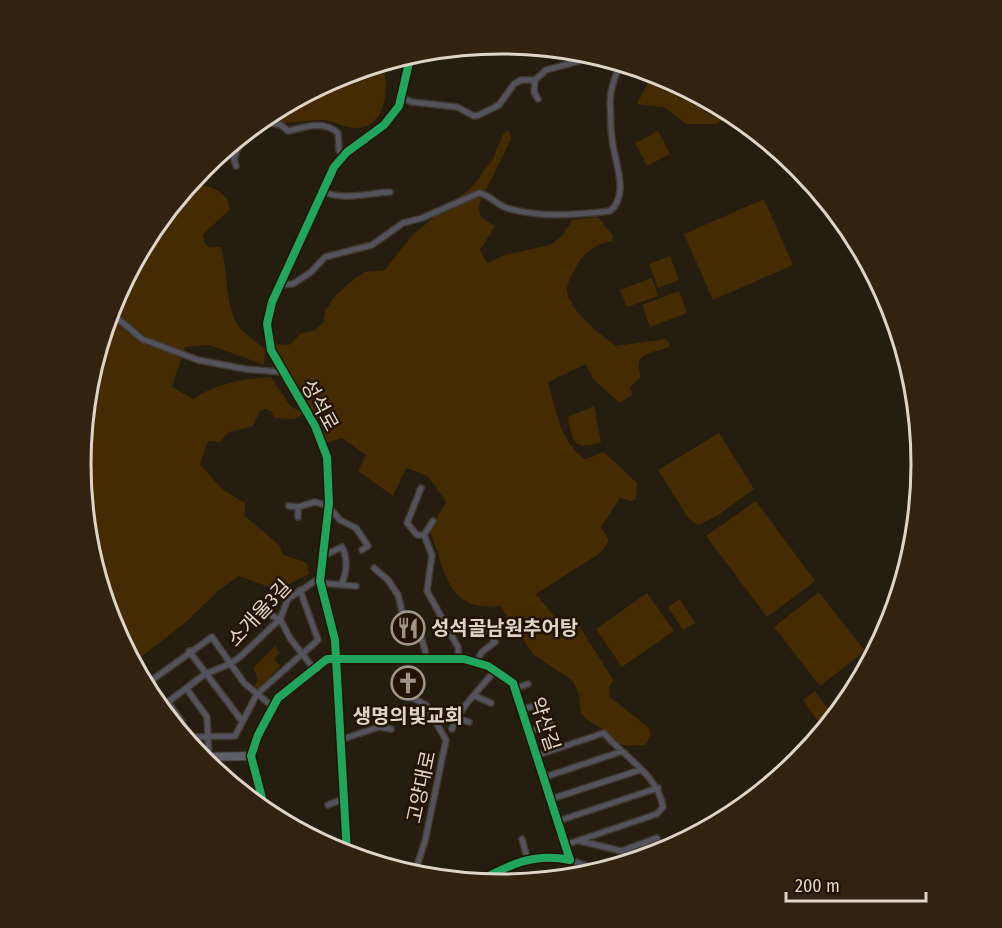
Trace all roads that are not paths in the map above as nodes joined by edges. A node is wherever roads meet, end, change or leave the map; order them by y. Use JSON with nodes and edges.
{"nodes":[{"id":1,"x":578,"y":61,"type":"edge"},
{"id":2,"x":409,"y":65,"type":"edge"},
{"id":3,"x":617,"y":71,"type":"edge"},
{"id":4,"x":535,"y":80,"type":"junction"},
{"id":5,"x":402,"y":98,"type":"junction"},
{"id":6,"x":537,"y":99,"type":"dead end"},
{"id":7,"x":272,"y":123,"type":"edge"},
{"id":8,"x":237,"y":151,"type":"edge"},
{"id":9,"x":343,"y":156,"type":"junction"},
{"id":10,"x":236,"y":166,"type":"dead end"},
{"id":11,"x":321,"y":190,"type":"junction"},
{"id":12,"x":390,"y":192,"type":"dead end"},
{"id":13,"x":280,"y":285,"type":"junction"},
{"id":14,"x":118,"y":319,"type":"edge"},
{"id":15,"x":282,"y":372,"type":"junction"},
{"id":16,"x":421,"y":488,"type":"dead end"},
{"id":17,"x":289,"y":506,"type":"dead end"},
{"id":18,"x":328,"y":506,"type":"junction"},
{"id":19,"x":298,"y":507,"type":"junction"},
{"id":20,"x":298,"y":517,"type":"dead end"},
{"id":21,"x":433,"y":521,"type":"dead end"},
{"id":22,"x":424,"y":535,"type":"junction"},
{"id":23,"x":362,"y":550,"type":"dead end"},
{"id":24,"x":323,"y":556,"type":"junction"},
{"id":25,"x":374,"y":568,"type":"dead end"},
{"id":26,"x":321,"y":580,"type":"junction"},
{"id":27,"x":341,"y":585,"type":"junction"},
{"id":28,"x":356,"y":586,"type":"dead end"},
{"id":29,"x":300,"y":590,"type":"junction"},
{"id":30,"x":255,"y":609,"type":"dead end"},
{"id":31,"x":280,"y":619,"type":"junction"},
{"id":32,"x":481,"y":620,"type":"dead end"},
{"id":33,"x":189,"y":651,"type":"junction"},
{"id":34,"x":300,"y":653,"type":"junction"},
{"id":35,"x":334,"y":658,"type":"junction"},
{"id":36,"x":427,"y":658,"type":"junction"},
{"id":37,"x":459,"y":659,"type":"junction"},
{"id":38,"x":476,"y":662,"type":"junction"},
{"id":39,"x":230,"y":664,"type":"junction"},
{"id":40,"x":314,"y":669,"type":"junction"},
{"id":41,"x":495,"y":670,"type":"junction"},
{"id":42,"x":205,"y":674,"type":"junction"},
{"id":43,"x":152,"y":679,"type":"edge"},
{"id":44,"x":528,"y":684,"type":"dead end"},
{"id":45,"x":186,"y":688,"type":"junction"},
{"id":46,"x":516,"y":688,"type":"junction"},
{"id":47,"x":397,"y":690,"type":"dead end"},
{"id":48,"x":257,"y":694,"type":"junction"},
{"id":49,"x":475,"y":696,"type":"junction"},
{"id":50,"x":168,"y":702,"type":"joint"},
{"id":51,"x":491,"y":703,"type":"dead end"},
{"id":52,"x":544,"y":703,"type":"dead end"},
{"id":53,"x":272,"y":706,"type":"junction"},
{"id":54,"x":523,"y":709,"type":"junction"},
{"id":55,"x":178,"y":717,"type":"edge"},
{"id":56,"x":456,"y":718,"type":"junction"},
{"id":57,"x":242,"y":721,"type":"junction"},
{"id":58,"x":469,"y":722,"type":"dead end"},
{"id":59,"x":551,"y":724,"type":"dead end"},
{"id":60,"x":391,"y":729,"type":"dead end"},
{"id":61,"x":453,"y":729,"type":"dead end"},
{"id":62,"x":530,"y":731,"type":"junction"},
{"id":63,"x":208,"y":736,"type":"junction"},
{"id":64,"x":195,"y":737,"type":"edge"},
{"id":65,"x":340,"y":740,"type":"junction"},
{"id":66,"x":206,"y":748,"type":"edge"},
{"id":67,"x":620,"y":752,"type":"junction"},
{"id":68,"x":538,"y":755,"type":"junction"},
{"id":69,"x":251,"y":756,"type":"junction"},
{"id":70,"x":214,"y":757,"type":"edge"},
{"id":71,"x":640,"y":770,"type":"junction"},
{"id":72,"x":545,"y":777,"type":"junction"},
{"id":73,"x":658,"y":788,"type":"junction"},
{"id":74,"x":262,"y":797,"type":"edge"},
{"id":75,"x":344,"y":799,"type":"junction"},
{"id":76,"x":551,"y":799,"type":"junction"},
{"id":77,"x":328,"y":804,"type":"dead end"},
{"id":78,"x":558,"y":821,"type":"junction"},
{"id":79,"x":657,"y":838,"type":"dead end"},
{"id":80,"x":522,"y":839,"type":"dead end"},
{"id":81,"x":578,"y":841,"type":"junction"},
{"id":82,"x":346,"y":844,"type":"edge"},
{"id":83,"x":565,"y":844,"type":"junction"},
{"id":84,"x":527,"y":858,"type":"junction"},
{"id":85,"x":570,"y":860,"type":"junction"},
{"id":86,"x":417,"y":865,"type":"edge"},
{"id":87,"x":585,"y":865,"type":"edge"},
{"id":88,"x":494,"y":874,"type":"edge"}],
"edges":[{"from":1,"to":4,"type":"street"},
{"from":2,"to":5,"type":"street","name":"성석로"},
{"from":3,"to":13,"type":"street"},
{"from":4,"to":5,"type":"street"},
{"from":4,"to":6,"type":"street"},
{"from":5,"to":9,"type":"street","name":"성석로"},
{"from":7,"to":9,"type":"street"},
{"from":8,"to":10,"type":"street"},
{"from":9,"to":11,"type":"street","name":"성석로"},
{"from":11,"to":12,"type":"street"},
{"from":11,"to":13,"type":"street","name":"성석로"},
{"from":13,"to":15,"type":"street","name":"성석로"},
{"from":14,"to":15,"type":"street"},
{"from":15,"to":18,"type":"street","name":"성석로"},
{"from":16,"to":22,"type":"street"},
{"from":17,"to":19,"type":"street"},
{"from":18,"to":19,"type":"street"},
{"from":18,"to":23,"type":"street"},
{"from":18,"to":24,"type":"street","name":"성석로"},
{"from":19,"to":20,"type":"street"},
{"from":21,"to":22,"type":"street"},
{"from":22,"to":37,"type":"street"},
{"from":24,"to":26,"type":"street","name":"성석로"},
{"from":24,"to":27,"type":"street"},
{"from":25,"to":36,"type":"street"},
{"from":26,"to":27,"type":"street"},
{"from":26,"to":29,"type":"street","name":"소개울3길"},
{"from":26,"to":35,"type":"street","name":"성석로"},
{"from":27,"to":28,"type":"street"},
{"from":29,"to":31,"type":"street","name":"소개울3길"},
{"from":29,"to":34,"type":"street"},
{"from":30,"to":31,"type":"street"},
{"from":31,"to":34,"type":"street"},
{"from":31,"to":39,"type":"street","name":"소개울3길"},
{"from":32,"to":38,"type":"street"},
{"from":33,"to":39,"type":"street"},
{"from":33,"to":42,"type":"street"},
{"from":33,"to":43,"type":"street"},
{"from":34,"to":40,"type":"street"},
{"from":34,"to":48,"type":"street"},
{"from":35,"to":36,"type":"street","name":"약산길"},
{"from":35,"to":40,"type":"street"},
{"from":35,"to":65,"type":"street","name":"성석로"},
{"from":36,"to":37,"type":"street","name":"약산길"},
{"from":37,"to":38,"type":"street","name":"약산길"},
{"from":38,"to":41,"type":"street","name":"약산길"},
{"from":39,"to":42,"type":"street","name":"소개울3길"},
{"from":39,"to":48,"type":"street"},
{"from":40,"to":53,"type":"street"},
{"from":41,"to":46,"type":"street","name":"약산길"},
{"from":41,"to":49,"type":"street"},
{"from":42,"to":45,"type":"street","name":"소개울3길"},
{"from":42,"to":57,"type":"street"},
{"from":44,"to":46,"type":"street","name":"약산길"},
{"from":45,"to":50,"type":"street","name":"소개울3길"},
{"from":45,"to":63,"type":"street"},
{"from":46,"to":54,"type":"street","name":"약산길"},
{"from":47,"to":86,"type":"street","name":"고양대로"},
{"from":48,"to":53,"type":"street"},
{"from":48,"to":57,"type":"street"},
{"from":49,"to":51,"type":"street"},
{"from":49,"to":56,"type":"street"},
{"from":50,"to":55,"type":"street"},
{"from":52,"to":54,"type":"street","name":"약산길"},
{"from":53,"to":69,"type":"street"},
{"from":54,"to":62,"type":"street","name":"약산길"},
{"from":56,"to":58,"type":"street"},
{"from":56,"to":61,"type":"street"},
{"from":57,"to":63,"type":"street"},
{"from":59,"to":62,"type":"street","name":"약산길"},
{"from":60,"to":65,"type":"street"},
{"from":62,"to":68,"type":"street","name":"약산길"},
{"from":63,"to":64,"type":"street"},
{"from":63,"to":66,"type":"street"},
{"from":65,"to":75,"type":"street","name":"성석로"},
{"from":67,"to":68,"type":"street","name":"약산길"},
{"from":67,"to":71,"type":"street","name":"약산길"},
{"from":67,"to":72,"type":"street","name":"약산길"},
{"from":68,"to":72,"type":"street","name":"약산길"},
{"from":69,"to":70,"type":"street"},
{"from":69,"to":74,"type":"street"},
{"from":71,"to":73,"type":"street","name":"약산길"},
{"from":71,"to":76,"type":"street"},
{"from":72,"to":76,"type":"street","name":"약산길"},
{"from":73,"to":78,"type":"street"},
{"from":73,"to":81,"type":"street"},
{"from":75,"to":77,"type":"street"},
{"from":75,"to":82,"type":"street","name":"성석로"},
{"from":76,"to":78,"type":"street","name":"약산길"},
{"from":78,"to":83,"type":"street","name":"약산길"},
{"from":79,"to":81,"type":"street"},
{"from":80,"to":84,"type":"street"},
{"from":81,"to":83,"type":"street"},
{"from":83,"to":85,"type":"street","name":"약산길"},
{"from":84,"to":85,"type":"street"},
{"from":84,"to":88,"type":"street"},
{"from":85,"to":87,"type":"street"}]}
